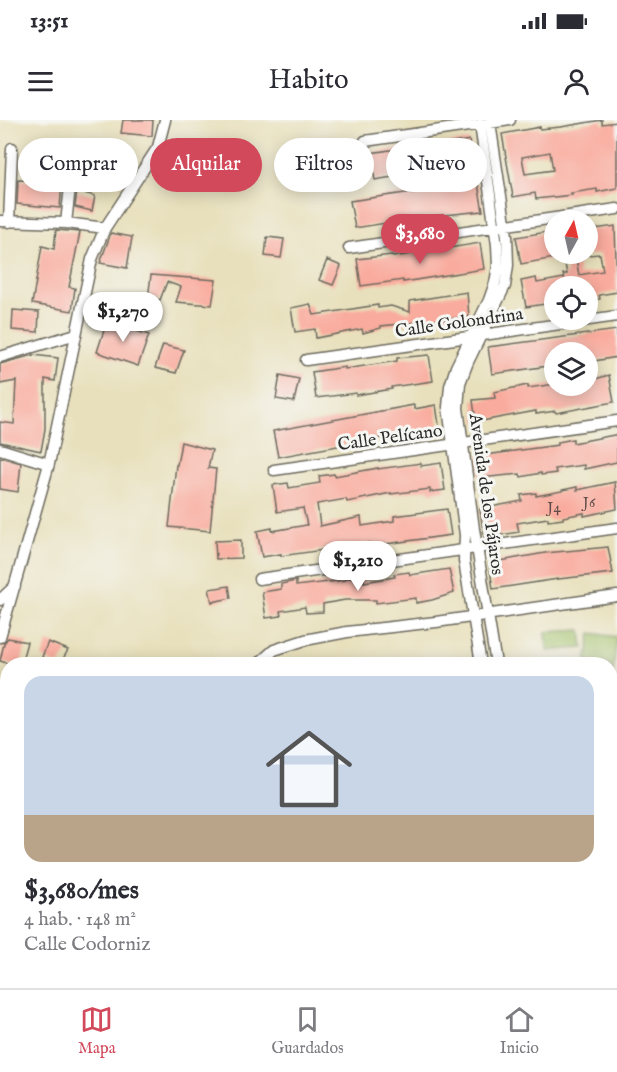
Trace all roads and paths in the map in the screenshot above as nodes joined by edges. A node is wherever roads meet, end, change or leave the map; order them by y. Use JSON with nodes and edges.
{"nodes":[{"id":1,"x":165,"y":120,"type":"edge"},
{"id":2,"x":510,"y":120,"type":"edge"},
{"id":3,"x":485,"y":124,"type":"junction"},
{"id":4,"x":374,"y":140,"type":"edge"},
{"id":5,"x":12,"y":148,"type":"dead end"},
{"id":6,"x":69,"y":192,"type":"edge"},
{"id":7,"x":617,"y":209,"type":"edge"},
{"id":8,"x":4,"y":222,"type":"edge"},
{"id":9,"x":66,"y":223,"type":"junction"},
{"id":10,"x":500,"y":227,"type":"junction"},
{"id":11,"x":105,"y":228,"type":"junction"},
{"id":12,"x":349,"y":248,"type":"dead end"},
{"id":13,"x":617,"y":316,"type":"edge"},
{"id":14,"x":76,"y":334,"type":"junction"},
{"id":15,"x":476,"y":337,"type":"junction"},
{"id":16,"x":0,"y":357,"type":"edge"},
{"id":17,"x":306,"y":360,"type":"dead end"},
{"id":18,"x":617,"y":421,"type":"edge"},
{"id":19,"x":457,"y":444,"type":"junction"},
{"id":20,"x":0,"y":449,"type":"edge"},
{"id":21,"x":49,"y":464,"type":"junction"},
{"id":22,"x":274,"y":470,"type":"dead end"},
{"id":23,"x":617,"y":528,"type":"edge"},
{"id":24,"x":477,"y":547,"type":"junction"},
{"id":25,"x":465,"y":549,"type":"junction"},
{"id":26,"x":259,"y":579,"type":"dead end"},
{"id":27,"x":16,"y":585,"type":"junction"},
{"id":28,"x":617,"y":596,"type":"edge"},
{"id":29,"x":0,"y":600,"type":"edge"},
{"id":30,"x":488,"y":614,"type":"junction"},
{"id":31,"x":472,"y":616,"type":"junction"},
{"id":32,"x":0,"y":637,"type":"edge"},
{"id":33,"x":266,"y":657,"type":"edge"},
{"id":34,"x":480,"y":657,"type":"edge"},
{"id":35,"x":495,"y":657,"type":"edge"}],
"edges":[{"from":1,"to":11,"type":"street"},
{"from":2,"to":3,"type":"street"},
{"from":3,"to":4,"type":"street"},
{"from":3,"to":10,"type":"street","name":"Avenida de los Pájaros"},
{"from":5,"to":8,"type":"street"},
{"from":6,"to":9,"type":"street"},
{"from":7,"to":10,"type":"street"},
{"from":8,"to":9,"type":"street"},
{"from":9,"to":11,"type":"street"},
{"from":10,"to":12,"type":"street"},
{"from":10,"to":15,"type":"street","name":"Avenida de los Pájaros"},
{"from":11,"to":14,"type":"street"},
{"from":13,"to":15,"type":"street","name":"Calle Golondrina"},
{"from":14,"to":16,"type":"street"},
{"from":14,"to":21,"type":"street"},
{"from":15,"to":17,"type":"street","name":"Calle Golondrina"},
{"from":15,"to":19,"type":"street","name":"Avenida de los Pájaros"},
{"from":18,"to":19,"type":"street","name":"Calle Pelícano"},
{"from":19,"to":22,"type":"street","name":"Calle Pelícano"},
{"from":19,"to":24,"type":"street","name":"Avenida de los Pájaros"},
{"from":19,"to":25,"type":"street","name":"Avenida de los Pájaros"},
{"from":20,"to":21,"type":"street"},
{"from":21,"to":27,"type":"street"},
{"from":23,"to":24,"type":"street"},
{"from":24,"to":25,"type":"street"},
{"from":24,"to":30,"type":"street","name":"Avenida de los Pájaros"},
{"from":25,"to":26,"type":"street"},
{"from":25,"to":31,"type":"street","name":"Avenida de los Pájaros"},
{"from":27,"to":29,"type":"street"},
{"from":27,"to":32,"type":"street"},
{"from":28,"to":30,"type":"street"},
{"from":30,"to":31,"type":"street"},
{"from":30,"to":35,"type":"street","name":"Avenida de los Pájaros"},
{"from":31,"to":33,"type":"street"},
{"from":31,"to":34,"type":"street","name":"Avenida de los Pájaros"}]}
